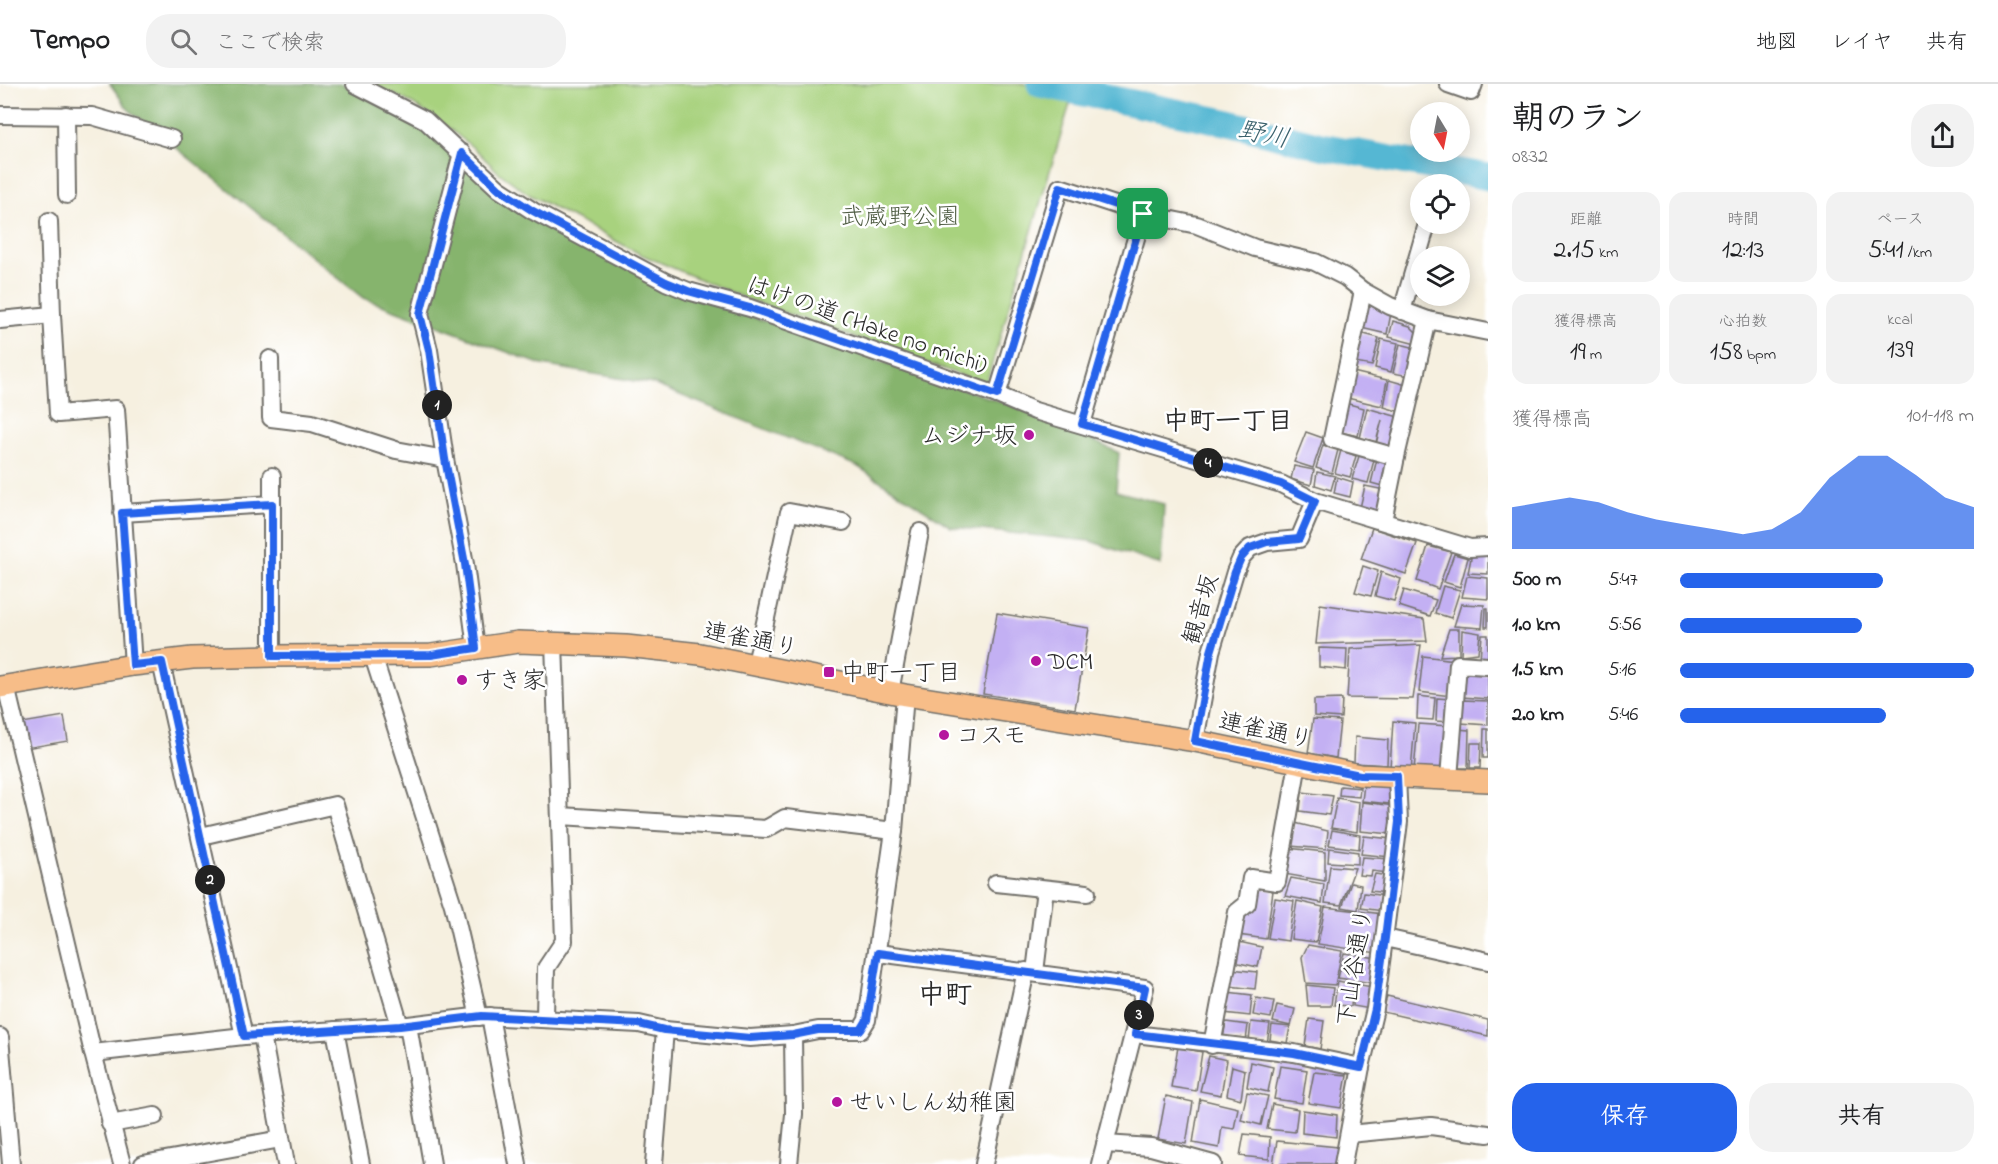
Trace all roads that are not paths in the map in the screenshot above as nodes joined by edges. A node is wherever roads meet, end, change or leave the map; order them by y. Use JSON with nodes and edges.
{"nodes":[{"id":1,"x":355,"y":84,"type":"edge"},
{"id":2,"x":1448,"y":84,"type":"edge"},
{"id":3,"x":1474,"y":84,"type":"edge"},
{"id":4,"x":0,"y":115,"type":"edge"},
{"id":5,"x":66,"y":115,"type":"junction"},
{"id":6,"x":172,"y":139,"type":"dead end"},
{"id":7,"x":462,"y":153,"type":"junction"},
{"id":8,"x":67,"y":195,"type":"dead end"},
{"id":9,"x":1143,"y":214,"type":"junction"},
{"id":10,"x":49,"y":221,"type":"dead end"},
{"id":11,"x":1424,"y":234,"type":"edge"},
{"id":12,"x":1363,"y":291,"type":"junction"},
{"id":13,"x":1402,"y":311,"type":"junction"},
{"id":14,"x":51,"y":315,"type":"junction"},
{"id":15,"x":0,"y":320,"type":"edge"},
{"id":16,"x":1428,"y":320,"type":"junction"},
{"id":17,"x":1488,"y":332,"type":"edge"},
{"id":18,"x":270,"y":359,"type":"dead end"},
{"id":19,"x":997,"y":395,"type":"junction"},
{"id":20,"x":1082,"y":424,"type":"junction"},
{"id":21,"x":1396,"y":457,"type":"junction"},
{"id":22,"x":445,"y":459,"type":"junction"},
{"id":23,"x":272,"y":476,"type":"dead end"},
{"id":24,"x":1315,"y":501,"type":"junction"},
{"id":25,"x":272,"y":504,"type":"junction"},
{"id":26,"x":122,"y":513,"type":"junction"},
{"id":27,"x":1383,"y":521,"type":"junction"},
{"id":28,"x":843,"y":522,"type":"dead end"},
{"id":29,"x":920,"y":532,"type":"dead end"},
{"id":30,"x":1488,"y":547,"type":"edge"},
{"id":31,"x":554,"y":642,"type":"junction"},
{"id":32,"x":476,"y":648,"type":"junction"},
{"id":33,"x":272,"y":656,"type":"junction"},
{"id":34,"x":373,"y":656,"type":"junction"},
{"id":35,"x":162,"y":662,"type":"junction"},
{"id":36,"x":756,"y":664,"type":"junction"},
{"id":37,"x":133,"y":665,"type":"junction"},
{"id":38,"x":1488,"y":666,"type":"edge"},
{"id":39,"x":3,"y":687,"type":"edge"},
{"id":40,"x":898,"y":694,"type":"junction"},
{"id":41,"x":1195,"y":741,"type":"junction"},
{"id":42,"x":1298,"y":763,"type":"junction"},
{"id":43,"x":1397,"y":776,"type":"junction"},
{"id":44,"x":1449,"y":778,"type":"junction"},
{"id":45,"x":1485,"y":779,"type":"edge"},
{"id":46,"x":561,"y":816,"type":"junction"},
{"id":47,"x":894,"y":831,"type":"junction"},
{"id":48,"x":201,"y":836,"type":"junction"},
{"id":49,"x":996,"y":883,"type":"dead end"},
{"id":50,"x":1045,"y":889,"type":"junction"},
{"id":51,"x":1087,"y":893,"type":"dead end"},
{"id":52,"x":1385,"y":938,"type":"junction"},
{"id":53,"x":878,"y":953,"type":"junction"},
{"id":54,"x":1488,"y":961,"type":"edge"},
{"id":55,"x":1030,"y":972,"type":"junction"},
{"id":56,"x":484,"y":1017,"type":"junction"},
{"id":57,"x":545,"y":1018,"type":"junction"},
{"id":58,"x":404,"y":1026,"type":"junction"},
{"id":59,"x":335,"y":1030,"type":"junction"},
{"id":60,"x":664,"y":1030,"type":"junction"},
{"id":61,"x":1135,"y":1034,"type":"junction"},
{"id":62,"x":262,"y":1035,"type":"junction"},
{"id":63,"x":793,"y":1035,"type":"junction"},
{"id":64,"x":244,"y":1036,"type":"junction"},
{"id":65,"x":1,"y":1044,"type":"edge"},
{"id":66,"x":1212,"y":1045,"type":"junction"},
{"id":67,"x":93,"y":1053,"type":"junction"},
{"id":68,"x":1361,"y":1067,"type":"junction"},
{"id":69,"x":155,"y":1116,"type":"dead end"},
{"id":70,"x":110,"y":1124,"type":"junction"},
{"id":71,"x":1487,"y":1128,"type":"edge"},
{"id":72,"x":1349,"y":1134,"type":"junction"},
{"id":73,"x":281,"y":1140,"type":"junction"},
{"id":74,"x":1105,"y":1144,"type":"junction"},
{"id":75,"x":187,"y":1160,"type":"edge"},
{"id":76,"x":10,"y":1164,"type":"edge"},
{"id":77,"x":122,"y":1164,"type":"edge"},
{"id":78,"x":142,"y":1164,"type":"edge"},
{"id":79,"x":286,"y":1164,"type":"edge"},
{"id":80,"x":362,"y":1164,"type":"edge"},
{"id":81,"x":432,"y":1164,"type":"edge"},
{"id":82,"x":518,"y":1164,"type":"edge"},
{"id":83,"x":654,"y":1164,"type":"edge"},
{"id":84,"x":789,"y":1164,"type":"edge"},
{"id":85,"x":984,"y":1164,"type":"edge"},
{"id":86,"x":1100,"y":1164,"type":"edge"},
{"id":87,"x":1213,"y":1164,"type":"edge"},
{"id":88,"x":1343,"y":1164,"type":"edge"}],
"edges":[{"from":1,"to":7,"type":"street","name":"はけの道 (Hake no michi)"},
{"from":2,"to":3,"type":"street"},
{"from":4,"to":5,"type":"street"},
{"from":5,"to":6,"type":"street"},
{"from":5,"to":8,"type":"street"},
{"from":7,"to":19,"type":"street","name":"はけの道 (Hake no michi)"},
{"from":7,"to":22,"type":"street"},
{"from":9,"to":12,"type":"street"},
{"from":9,"to":19,"type":"street"},
{"from":9,"to":20,"type":"street"},
{"from":10,"to":14,"type":"street"},
{"from":11,"to":13,"type":"street"},
{"from":12,"to":13,"type":"street"},
{"from":12,"to":21,"type":"street"},
{"from":13,"to":16,"type":"street"},
{"from":14,"to":15,"type":"street"},
{"from":14,"to":26,"type":"street"},
{"from":16,"to":17,"type":"street"},
{"from":16,"to":21,"type":"street"},
{"from":18,"to":22,"type":"street"},
{"from":19,"to":20,"type":"street","name":"はけの道 (Hake no michi)"},
{"from":20,"to":24,"type":"street","name":"はけの道 (Hake no michi)"},
{"from":21,"to":27,"type":"street"},
{"from":22,"to":32,"type":"street"},
{"from":23,"to":25,"type":"street"},
{"from":24,"to":27,"type":"street","name":"はけの道 (Hake no michi)"},
{"from":24,"to":41,"type":"street","name":"観音坂"},
{"from":25,"to":26,"type":"street"},
{"from":25,"to":33,"type":"street"},
{"from":26,"to":37,"type":"street"},
{"from":27,"to":30,"type":"street","name":"はけの道 (Hake no michi)"},
{"from":28,"to":36,"type":"street"},
{"from":29,"to":40,"type":"street"},
{"from":31,"to":32,"type":"main road","name":"連雀通り"},
{"from":31,"to":36,"type":"main road","name":"連雀通り"},
{"from":31,"to":46,"type":"street"},
{"from":32,"to":34,"type":"main road","name":"連雀通り"},
{"from":33,"to":34,"type":"main road","name":"連雀通り"},
{"from":33,"to":35,"type":"main road","name":"連雀通り"},
{"from":34,"to":56,"type":"street"},
{"from":35,"to":37,"type":"main road","name":"連雀通り"},
{"from":35,"to":48,"type":"street"},
{"from":36,"to":40,"type":"main road","name":"連雀通り"},
{"from":37,"to":39,"type":"main road","name":"連雀通り"},
{"from":38,"to":44,"type":"street"},
{"from":39,"to":67,"type":"street"},
{"from":40,"to":41,"type":"main road","name":"連雀通り"},
{"from":40,"to":47,"type":"street"},
{"from":41,"to":42,"type":"main road","name":"連雀通り"},
{"from":42,"to":43,"type":"main road","name":"連雀通り"},
{"from":42,"to":66,"type":"street"},
{"from":43,"to":44,"type":"main road","name":"連雀通り"},
{"from":43,"to":52,"type":"street","name":"下山谷通り"},
{"from":44,"to":45,"type":"main road","name":"連雀通り"},
{"from":46,"to":47,"type":"street"},
{"from":46,"to":57,"type":"street"},
{"from":47,"to":53,"type":"street"},
{"from":48,"to":58,"type":"street"},
{"from":48,"to":64,"type":"street"},
{"from":49,"to":50,"type":"street"},
{"from":50,"to":51,"type":"street"},
{"from":50,"to":55,"type":"street"},
{"from":52,"to":54,"type":"street"},
{"from":52,"to":68,"type":"street","name":"下山谷通り"},
{"from":53,"to":55,"type":"street"},
{"from":53,"to":63,"type":"street"},
{"from":55,"to":61,"type":"street"},
{"from":55,"to":85,"type":"street"},
{"from":56,"to":57,"type":"street"},
{"from":56,"to":58,"type":"street"},
{"from":56,"to":82,"type":"street"},
{"from":57,"to":60,"type":"street"},
{"from":58,"to":59,"type":"street"},
{"from":58,"to":81,"type":"street"},
{"from":59,"to":62,"type":"street"},
{"from":59,"to":80,"type":"street"},
{"from":60,"to":63,"type":"street"},
{"from":60,"to":83,"type":"street"},
{"from":61,"to":66,"type":"street"},
{"from":61,"to":74,"type":"street"},
{"from":62,"to":64,"type":"street"},
{"from":62,"to":73,"type":"street"},
{"from":63,"to":84,"type":"street"},
{"from":64,"to":67,"type":"street"},
{"from":65,"to":76,"type":"street"},
{"from":66,"to":68,"type":"street"},
{"from":67,"to":70,"type":"street"},
{"from":68,"to":72,"type":"street","name":"下山谷通り"},
{"from":69,"to":70,"type":"street"},
{"from":70,"to":77,"type":"street"},
{"from":71,"to":72,"type":"street"},
{"from":72,"to":88,"type":"street","name":"下山谷通り"},
{"from":73,"to":75,"type":"street"},
{"from":73,"to":79,"type":"street"},
{"from":74,"to":86,"type":"street"},
{"from":74,"to":87,"type":"street"},
{"from":75,"to":78,"type":"street"}]}
